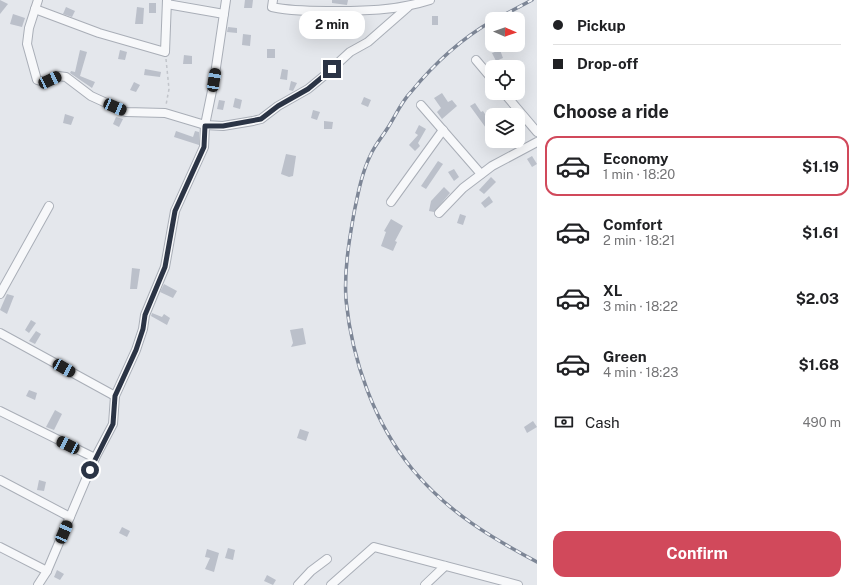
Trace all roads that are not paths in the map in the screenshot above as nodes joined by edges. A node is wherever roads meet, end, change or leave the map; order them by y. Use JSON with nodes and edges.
{"nodes":[{"id":1,"x":38,"y":0,"type":"edge"},
{"id":2,"x":226,"y":0,"type":"edge"},
{"id":3,"x":273,"y":0,"type":"edge"},
{"id":4,"x":430,"y":0,"type":"edge"},
{"id":5,"x":167,"y":2,"type":"edge"},
{"id":6,"x":408,"y":7,"type":"junction"},
{"id":7,"x":35,"y":9,"type":"junction"},
{"id":8,"x":224,"y":14,"type":"junction"},
{"id":9,"x":476,"y":60,"type":"dead end"},
{"id":10,"x":485,"y":71,"type":"edge"},
{"id":11,"x":510,"y":100,"type":"edge"},
{"id":12,"x":421,"y":105,"type":"dead end"},
{"id":13,"x":205,"y":126,"type":"junction"},
{"id":14,"x":443,"y":130,"type":"junction"},
{"id":15,"x":537,"y":132,"type":"edge"},
{"id":16,"x":537,"y":142,"type":"edge"},
{"id":17,"x":481,"y":174,"type":"junction"},
{"id":18,"x":391,"y":202,"type":"dead end"},
{"id":19,"x":50,"y":206,"type":"dead end"},
{"id":20,"x":438,"y":213,"type":"dead end"},
{"id":21,"x":0,"y":294,"type":"edge"},
{"id":22,"x":0,"y":333,"type":"edge"},
{"id":23,"x":115,"y":396,"type":"junction"},
{"id":24,"x":0,"y":411,"type":"edge"},
{"id":25,"x":95,"y":458,"type":"junction"},
{"id":26,"x":0,"y":480,"type":"edge"},
{"id":27,"x":70,"y":517,"type":"junction"},
{"id":28,"x":0,"y":547,"type":"edge"},
{"id":29,"x":327,"y":559,"type":"dead end"},
{"id":30,"x":446,"y":566,"type":"junction"},
{"id":31,"x":47,"y":571,"type":"junction"},
{"id":32,"x":38,"y":585,"type":"edge"},
{"id":33,"x":298,"y":585,"type":"edge"},
{"id":34,"x":331,"y":585,"type":"edge"},
{"id":35,"x":425,"y":585,"type":"edge"},
{"id":36,"x":518,"y":585,"type":"edge"}],
"edges":[{"from":1,"to":7,"type":"street"},
{"from":2,"to":8,"type":"street"},
{"from":3,"to":6,"type":"street"},
{"from":4,"to":6,"type":"street"},
{"from":5,"to":7,"type":"street"},
{"from":5,"to":8,"type":"street"},
{"from":6,"to":13,"type":"street"},
{"from":7,"to":13,"type":"street"},
{"from":8,"to":13,"type":"street"},
{"from":9,"to":10,"type":"street"},
{"from":11,"to":15,"type":"street"},
{"from":12,"to":14,"type":"street"},
{"from":13,"to":23,"type":"street"},
{"from":14,"to":17,"type":"street"},
{"from":14,"to":18,"type":"street"},
{"from":16,"to":17,"type":"street"},
{"from":17,"to":20,"type":"street"},
{"from":19,"to":21,"type":"street"},
{"from":22,"to":23,"type":"street"},
{"from":23,"to":25,"type":"street"},
{"from":24,"to":25,"type":"street"},
{"from":25,"to":27,"type":"street"},
{"from":26,"to":27,"type":"street"},
{"from":27,"to":31,"type":"street"},
{"from":28,"to":31,"type":"street"},
{"from":29,"to":33,"type":"street"},
{"from":30,"to":34,"type":"street"},
{"from":30,"to":35,"type":"street"},
{"from":30,"to":36,"type":"street"},
{"from":31,"to":32,"type":"street"}]}
